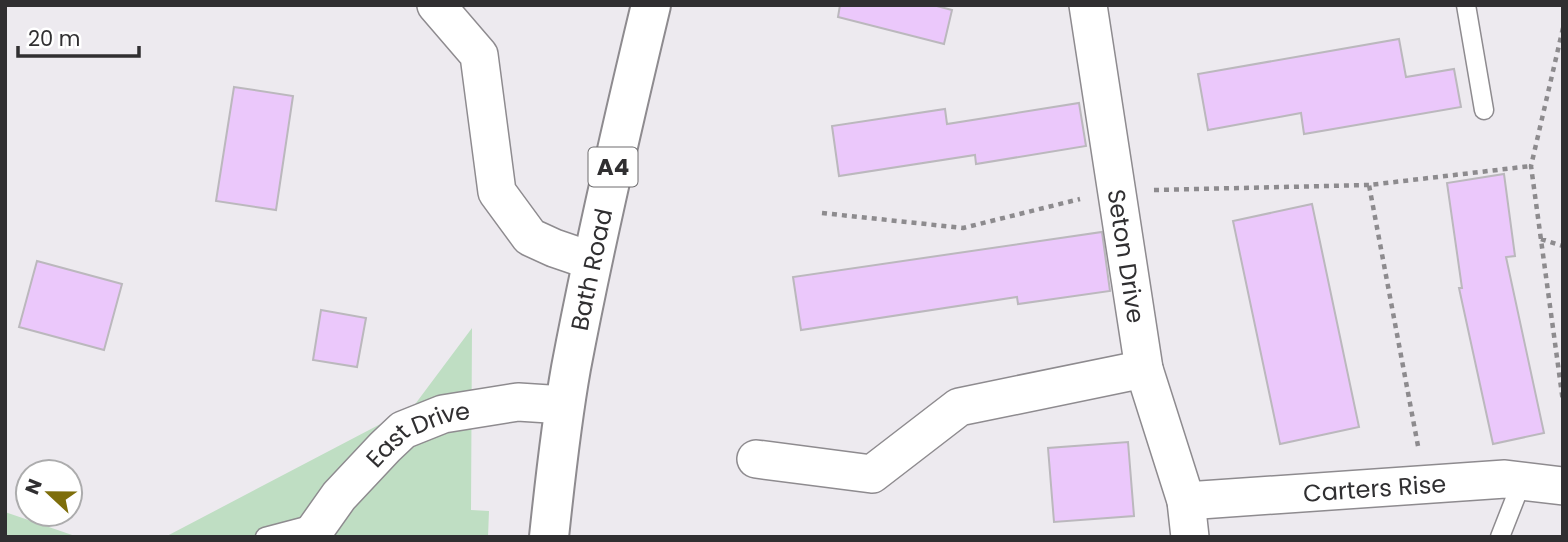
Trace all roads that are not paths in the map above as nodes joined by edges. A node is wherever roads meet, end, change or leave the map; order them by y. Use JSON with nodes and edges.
{"nodes":[{"id":1,"x":436,"y":5,"type":"edge"},
{"id":2,"x":650,"y":5,"type":"edge"},
{"id":3,"x":1088,"y":5,"type":"edge"},
{"id":4,"x":1466,"y":5,"type":"edge"},
{"id":5,"x":1484,"y":110,"type":"dead end"},
{"id":6,"x":592,"y":261,"type":"junction"},
{"id":7,"x":1144,"y":369,"type":"junction"},
{"id":8,"x":565,"y":405,"type":"junction"},
{"id":9,"x":756,"y":459,"type":"dead end"},
{"id":10,"x":1522,"y":481,"type":"junction"},
{"id":11,"x":1563,"y":486,"type":"edge"},
{"id":12,"x":1186,"y":501,"type":"junction"},
{"id":13,"x":316,"y":529,"type":"edge"},
{"id":14,"x":265,"y":537,"type":"edge"},
{"id":15,"x":549,"y":537,"type":"edge"},
{"id":16,"x":1190,"y":537,"type":"edge"},
{"id":17,"x":1500,"y":537,"type":"edge"}],
"edges":[{"from":1,"to":6,"type":"street"},
{"from":2,"to":6,"type":"main road","name":"Bath Road","number":"A4"},
{"from":3,"to":7,"type":"street","name":"Seton Drive"},
{"from":4,"to":5,"type":"lane"},
{"from":6,"to":8,"type":"main road","name":"Bath Road","number":"A4"},
{"from":7,"to":9,"type":"street"},
{"from":7,"to":12,"type":"street","name":"Seton Drive"},
{"from":8,"to":13,"type":"street","name":"East Drive"},
{"from":8,"to":15,"type":"main road","name":"Bath Road","number":"A4"},
{"from":10,"to":11,"type":"street","name":"Carters Rise"},
{"from":10,"to":12,"type":"street","name":"Carters Rise"},
{"from":10,"to":17,"type":"lane"},
{"from":12,"to":16,"type":"street","name":"Seton Drive"},
{"from":13,"to":14,"type":"lane"}]}
